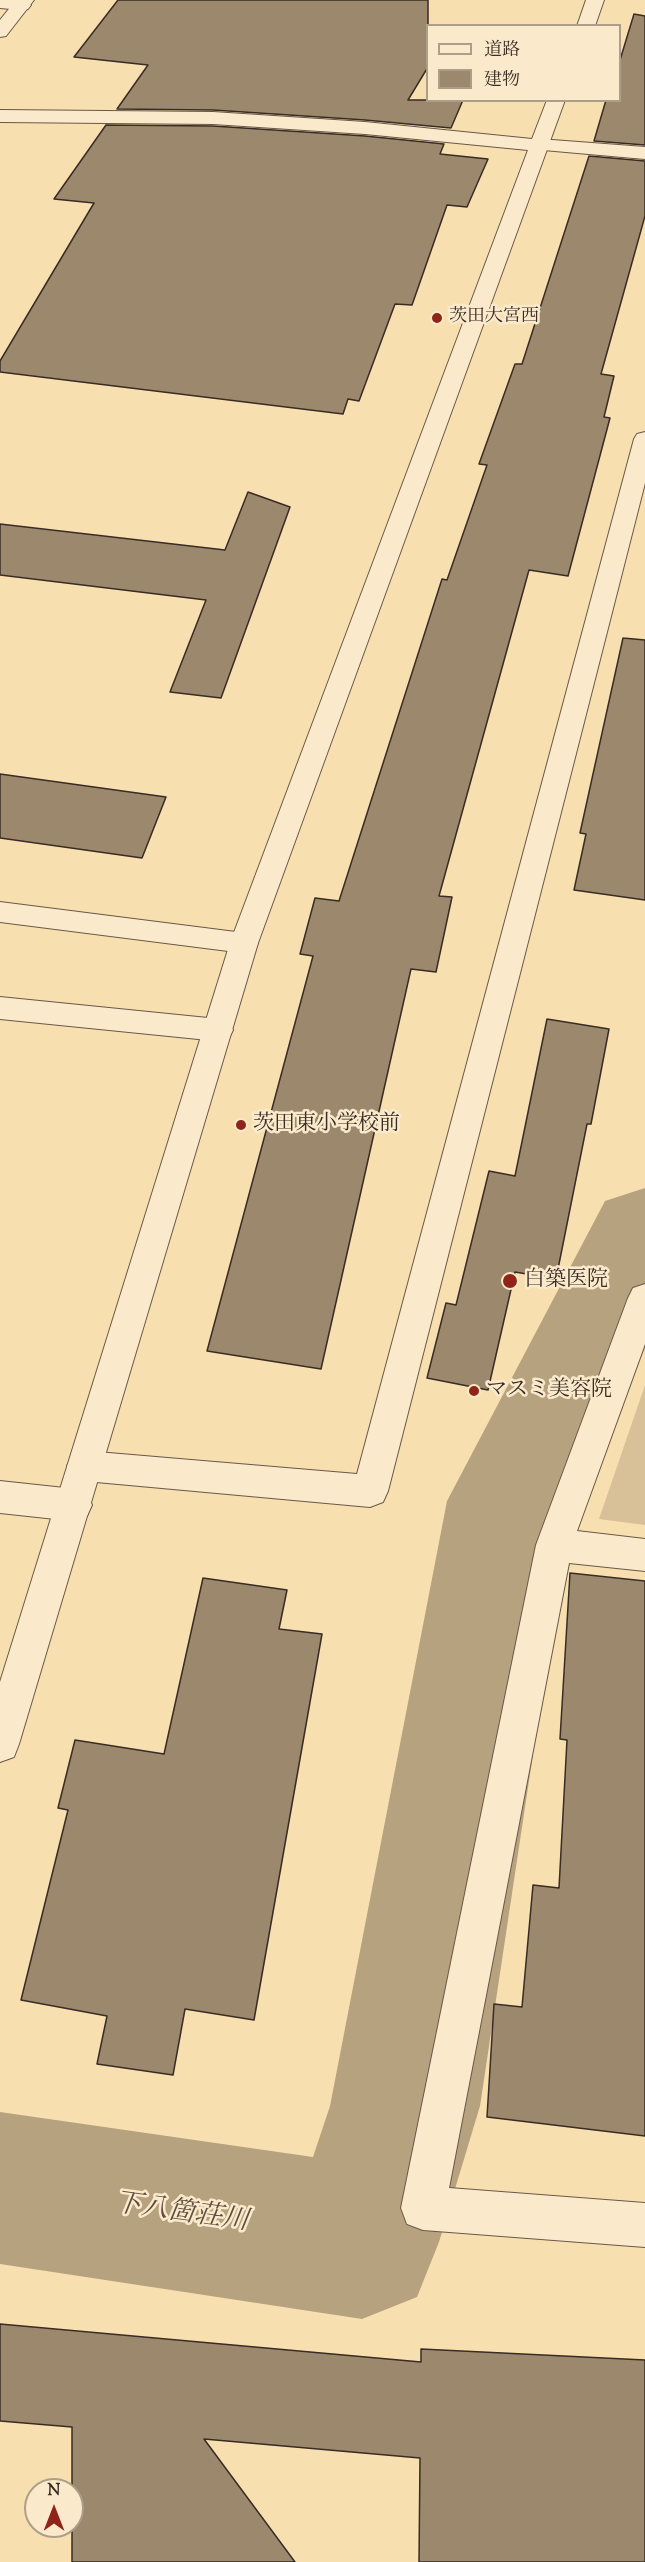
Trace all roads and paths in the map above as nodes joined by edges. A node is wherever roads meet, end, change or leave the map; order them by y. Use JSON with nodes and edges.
{"nodes":[{"id":1,"x":596,"y":0,"type":"edge"},
{"id":2,"x":0,"y":3,"type":"edge"},
{"id":3,"x":23,"y":3,"type":"edge"},
{"id":4,"x":587,"y":24,"type":"edge"},
{"id":5,"x":0,"y":32,"type":"edge"},
{"id":6,"x":555,"y":102,"type":"edge"},
{"id":7,"x":0,"y":116,"type":"edge"},
{"id":8,"x":539,"y":145,"type":"junction"},
{"id":9,"x":645,"y":153,"type":"edge"},
{"id":10,"x":645,"y":439,"type":"edge"},
{"id":11,"x":4,"y":921,"type":"edge"},
{"id":12,"x":244,"y":943,"type":"junction"},
{"id":13,"x":0,"y":1008,"type":"edge"},
{"id":14,"x":218,"y":1030,"type":"junction"},
{"id":15,"x":645,"y":1298,"type":"edge"},
{"id":16,"x":85,"y":1466,"type":"junction"},
{"id":17,"x":0,"y":1497,"type":"edge"},
{"id":18,"x":74,"y":1505,"type":"junction"},
{"id":19,"x":554,"y":1545,"type":"junction"},
{"id":20,"x":645,"y":1555,"type":"edge"},
{"id":21,"x":0,"y":1744,"type":"edge"},
{"id":22,"x":645,"y":2225,"type":"edge"}],
"edges":[{"from":1,"to":4,"type":"street"},
{"from":2,"to":3,"type":"street"},
{"from":3,"to":5,"type":"street"},
{"from":6,"to":8,"type":"street"},
{"from":7,"to":8,"type":"street"},
{"from":8,"to":9,"type":"street"},
{"from":8,"to":12,"type":"street"},
{"from":10,"to":16,"type":"street"},
{"from":11,"to":12,"type":"street"},
{"from":12,"to":14,"type":"street"},
{"from":13,"to":14,"type":"street"},
{"from":14,"to":16,"type":"street"},
{"from":15,"to":19,"type":"street"},
{"from":16,"to":18,"type":"street"},
{"from":17,"to":18,"type":"street"},
{"from":18,"to":21,"type":"street"},
{"from":19,"to":20,"type":"street"},
{"from":19,"to":22,"type":"street"}]}
